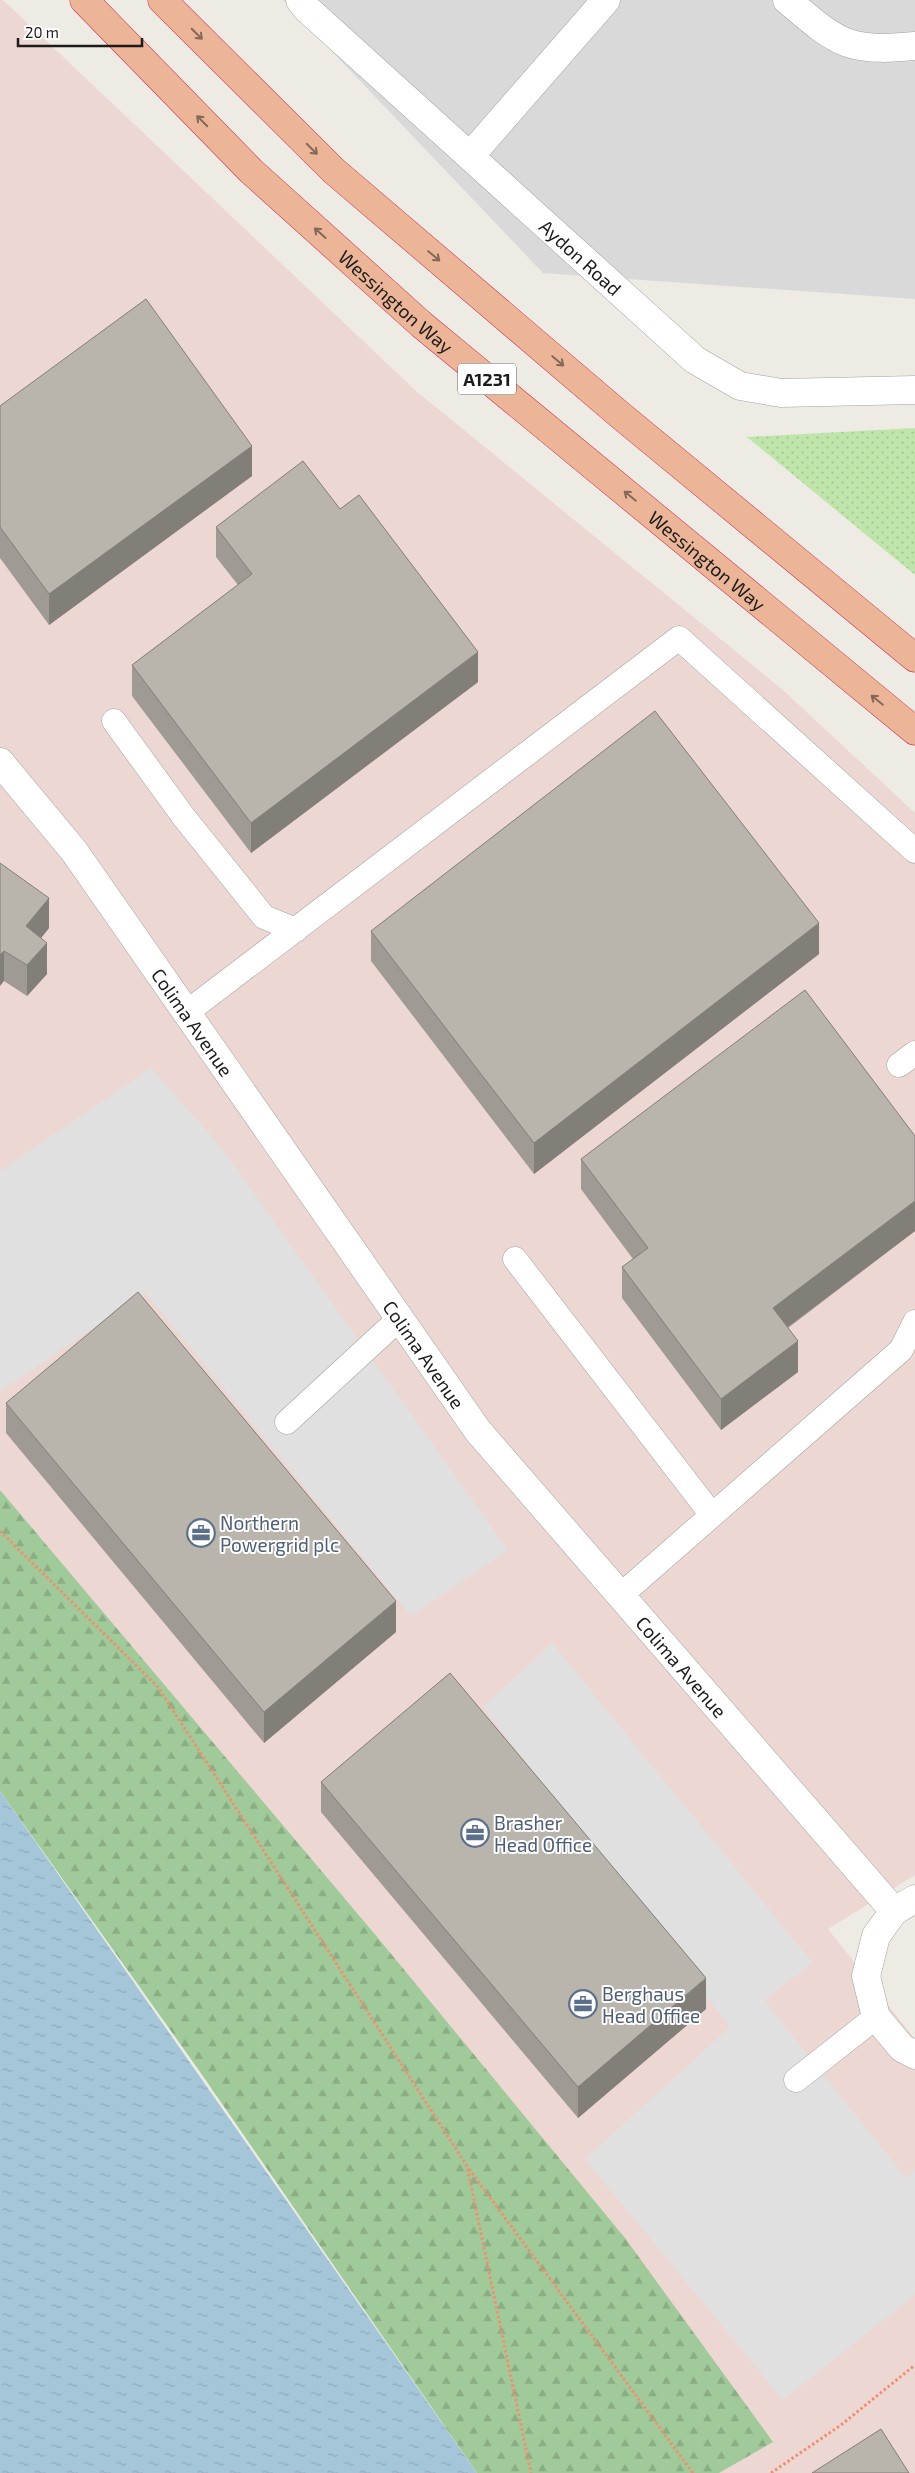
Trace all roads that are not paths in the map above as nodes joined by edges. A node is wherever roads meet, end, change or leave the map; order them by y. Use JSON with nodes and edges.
{"nodes":[{"id":1,"x":84,"y":0,"type":"edge"},
{"id":2,"x":162,"y":0,"type":"edge"},
{"id":3,"x":300,"y":0,"type":"edge"},
{"id":4,"x":606,"y":0,"type":"edge"},
{"id":5,"x":787,"y":0,"type":"edge"},
{"id":6,"x":915,"y":46,"type":"edge"},
{"id":7,"x":470,"y":156,"type":"junction"},
{"id":8,"x":915,"y":390,"type":"edge"},
{"id":9,"x":915,"y":658,"type":"edge"},
{"id":10,"x":114,"y":720,"type":"dead end"},
{"id":11,"x":915,"y":730,"type":"edge"},
{"id":12,"x":0,"y":762,"type":"edge"},
{"id":13,"x":915,"y":851,"type":"edge"},
{"id":14,"x":296,"y":930,"type":"junction"},
{"id":15,"x":187,"y":1012,"type":"junction"},
{"id":16,"x":515,"y":1259,"type":"dead end"},
{"id":17,"x":400,"y":1318,"type":"junction"},
{"id":18,"x":915,"y":1322,"type":"edge"},
{"id":19,"x":287,"y":1422,"type":"dead end"},
{"id":20,"x":712,"y":1515,"type":"junction"},
{"id":21,"x":621,"y":1595,"type":"junction"},
{"id":22,"x":905,"y":1905,"type":"edge"},
{"id":23,"x":876,"y":2017,"type":"junction"},
{"id":24,"x":915,"y":2054,"type":"edge"},
{"id":25,"x":796,"y":2080,"type":"dead end"}],
"edges":[{"from":11,"to":1,"type":"highway","name":"Wessington Way","number":"A1231","one_way":true},
{"from":2,"to":9,"type":"highway","one_way":true},
{"from":3,"to":7,"type":"street","name":"Aydon Road"},
{"from":4,"to":7,"type":"street"},
{"from":5,"to":6,"type":"street"},
{"from":7,"to":8,"type":"street","name":"Aydon Road"},
{"from":10,"to":14,"type":"lane"},
{"from":12,"to":15,"type":"street","name":"Colima Avenue"},
{"from":13,"to":14,"type":"lane"},
{"from":14,"to":15,"type":"lane"},
{"from":15,"to":17,"type":"street","name":"Colima Avenue"},
{"from":16,"to":20,"type":"lane"},
{"from":17,"to":19,"type":"lane"},
{"from":17,"to":21,"type":"street","name":"Colima Avenue"},
{"from":18,"to":20,"type":"lane"},
{"from":20,"to":21,"type":"lane"},
{"from":21,"to":22,"type":"street","name":"Colima Avenue"},
{"from":22,"to":23,"type":"street"},
{"from":23,"to":24,"type":"street"},
{"from":23,"to":25,"type":"lane"}]}
